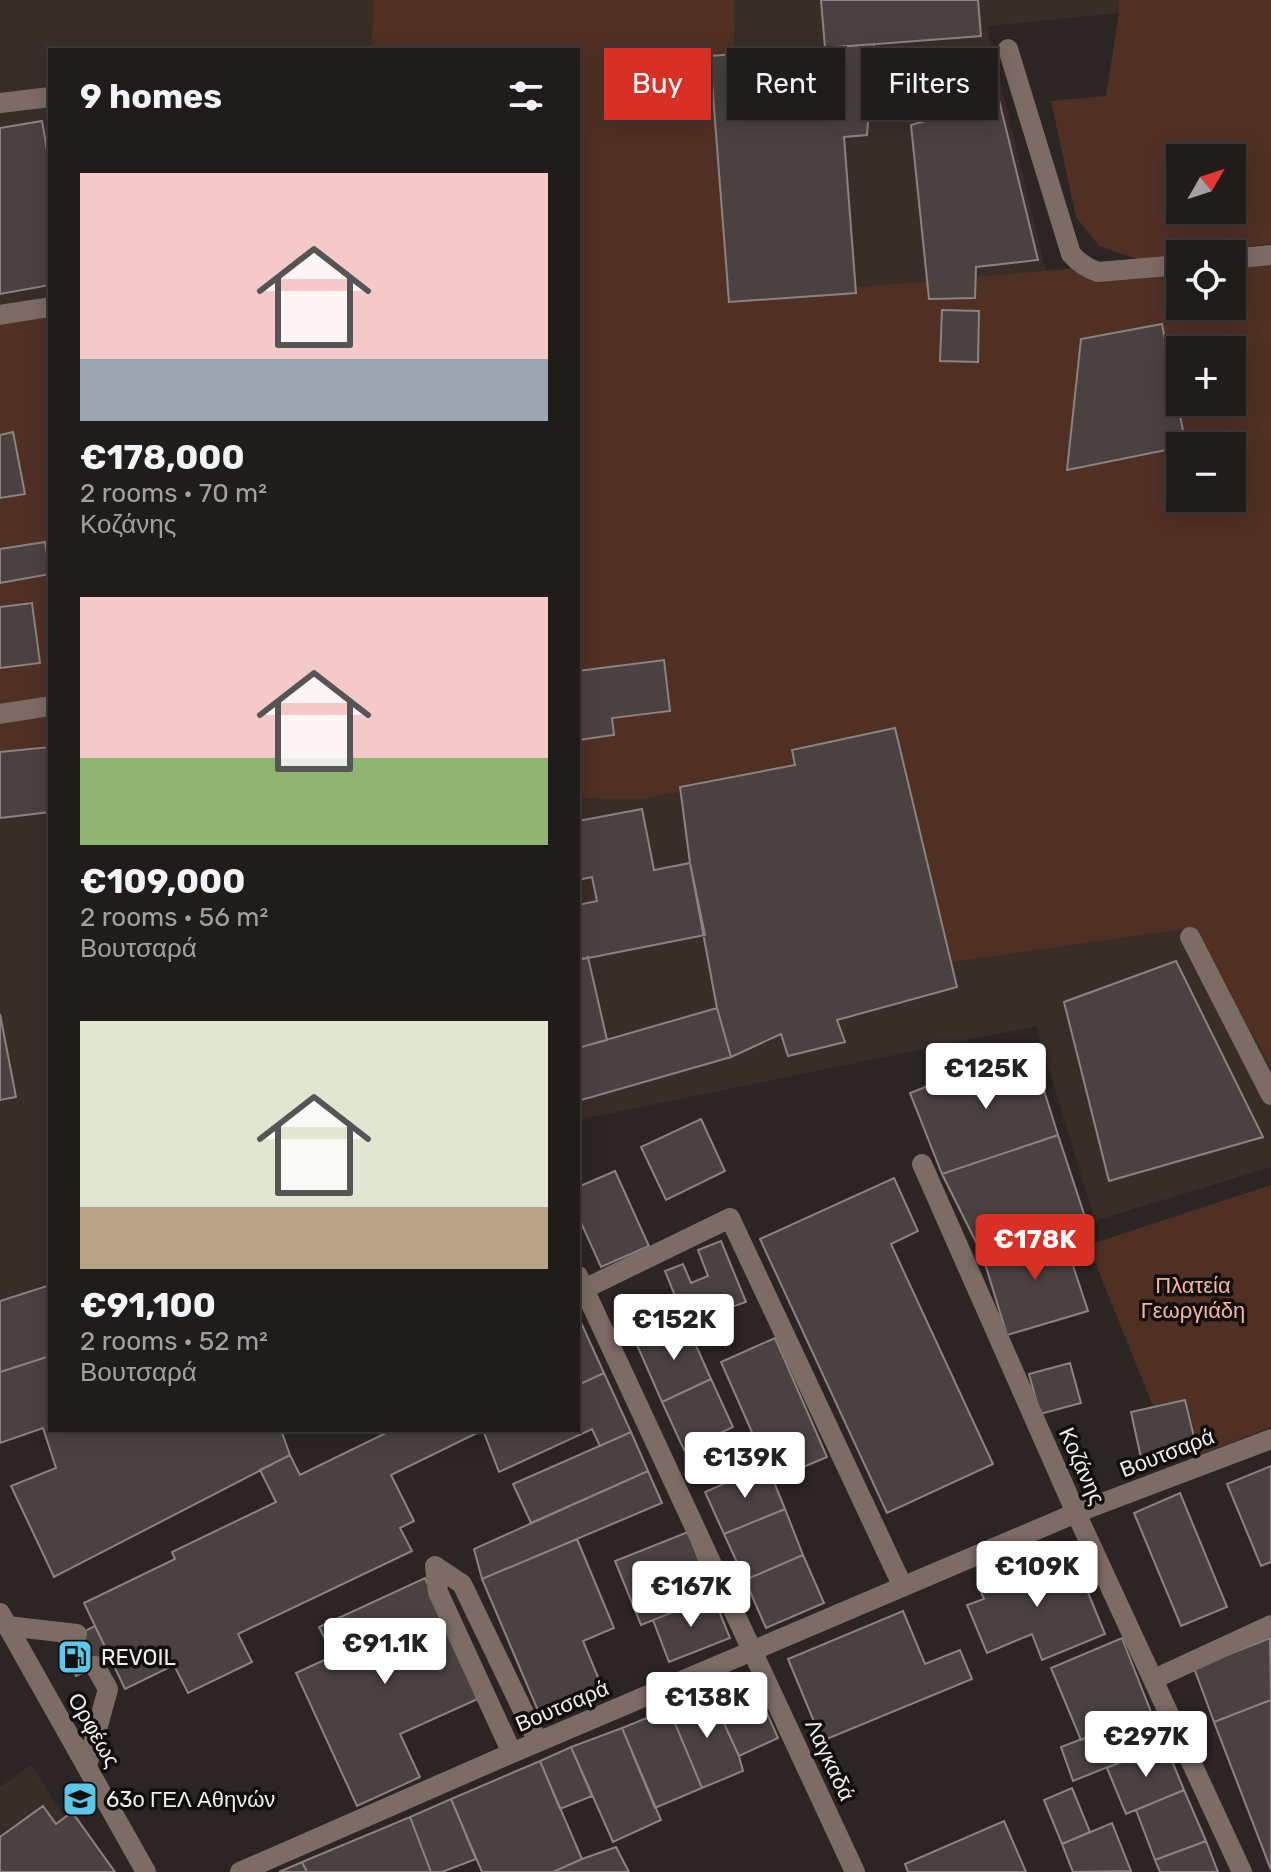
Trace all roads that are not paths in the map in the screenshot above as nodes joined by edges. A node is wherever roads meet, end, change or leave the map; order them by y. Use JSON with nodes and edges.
{"nodes":[{"id":1,"x":1008,"y":49,"type":"dead end"},
{"id":2,"x":48,"y":97,"type":"edge"},
{"id":3,"x":0,"y":103,"type":"edge"},
{"id":4,"x":1271,"y":255,"type":"edge"},
{"id":5,"x":1246,"y":258,"type":"edge"},
{"id":6,"x":1166,"y":266,"type":"edge"},
{"id":7,"x":48,"y":307,"type":"edge"},
{"id":8,"x":0,"y":315,"type":"edge"},
{"id":9,"x":48,"y":706,"type":"edge"},
{"id":10,"x":0,"y":714,"type":"edge"},
{"id":11,"x":1190,"y":937,"type":"dead end"},
{"id":12,"x":1271,"y":1095,"type":"edge"},
{"id":13,"x":922,"y":1164,"type":"dead end"},
{"id":14,"x":581,"y":1283,"type":"edge"},
{"id":15,"x":1271,"y":1439,"type":"edge"},
{"id":16,"x":1076,"y":1513,"type":"junction"},
{"id":17,"x":903,"y":1587,"type":"junction"},
{"id":18,"x":3,"y":1620,"type":"edge"},
{"id":19,"x":1271,"y":1625,"type":"edge"},
{"id":20,"x":77,"y":1634,"type":"dead end"},
{"id":21,"x":753,"y":1651,"type":"junction"},
{"id":22,"x":95,"y":1666,"type":"tunnel mouth"},
{"id":23,"x":1154,"y":1679,"type":"junction"},
{"id":24,"x":538,"y":1742,"type":"junction"},
{"id":25,"x":512,"y":1753,"type":"junction"},
{"id":26,"x":87,"y":1766,"type":"junction"},
{"id":27,"x":146,"y":1872,"type":"edge"},
{"id":28,"x":240,"y":1872,"type":"edge"},
{"id":29,"x":855,"y":1872,"type":"edge"},
{"id":30,"x":1242,"y":1872,"type":"edge"}],
"edges":[{"from":1,"to":6,"type":"street"},
{"from":2,"to":3,"type":"street"},
{"from":4,"to":5,"type":"street"},
{"from":7,"to":8,"type":"street"},
{"from":9,"to":10,"type":"street"},
{"from":11,"to":12,"type":"street"},
{"from":13,"to":16,"type":"street","name":"Κοζάνης"},
{"from":14,"to":17,"type":"street"},
{"from":14,"to":21,"type":"street","name":"Λαγκαδά"},
{"from":15,"to":16,"type":"street","name":"Βουτσαρά"},
{"from":16,"to":17,"type":"street","name":"Βουτσαρά"},
{"from":16,"to":23,"type":"street","name":"Κοζάνης"},
{"from":17,"to":21,"type":"street","name":"Βουτσαρά"},
{"from":18,"to":20,"type":"street"},
{"from":18,"to":26,"type":"street","name":"Ορφέως"},
{"from":19,"to":23,"type":"street"},
{"from":21,"to":24,"type":"street","name":"Βουτσαρά"},
{"from":21,"to":29,"type":"street","name":"Λαγκαδά"},
{"from":22,"to":26,"type":"street"},
{"from":23,"to":30,"type":"street","name":"Κοζάνης"},
{"from":24,"to":25,"type":"street","name":"Βουτσαρά"},
{"from":24,"to":25,"type":"street"},
{"from":25,"to":28,"type":"street","name":"Βουτσαρά"},
{"from":26,"to":27,"type":"street","name":"Ορφέως"}]}
